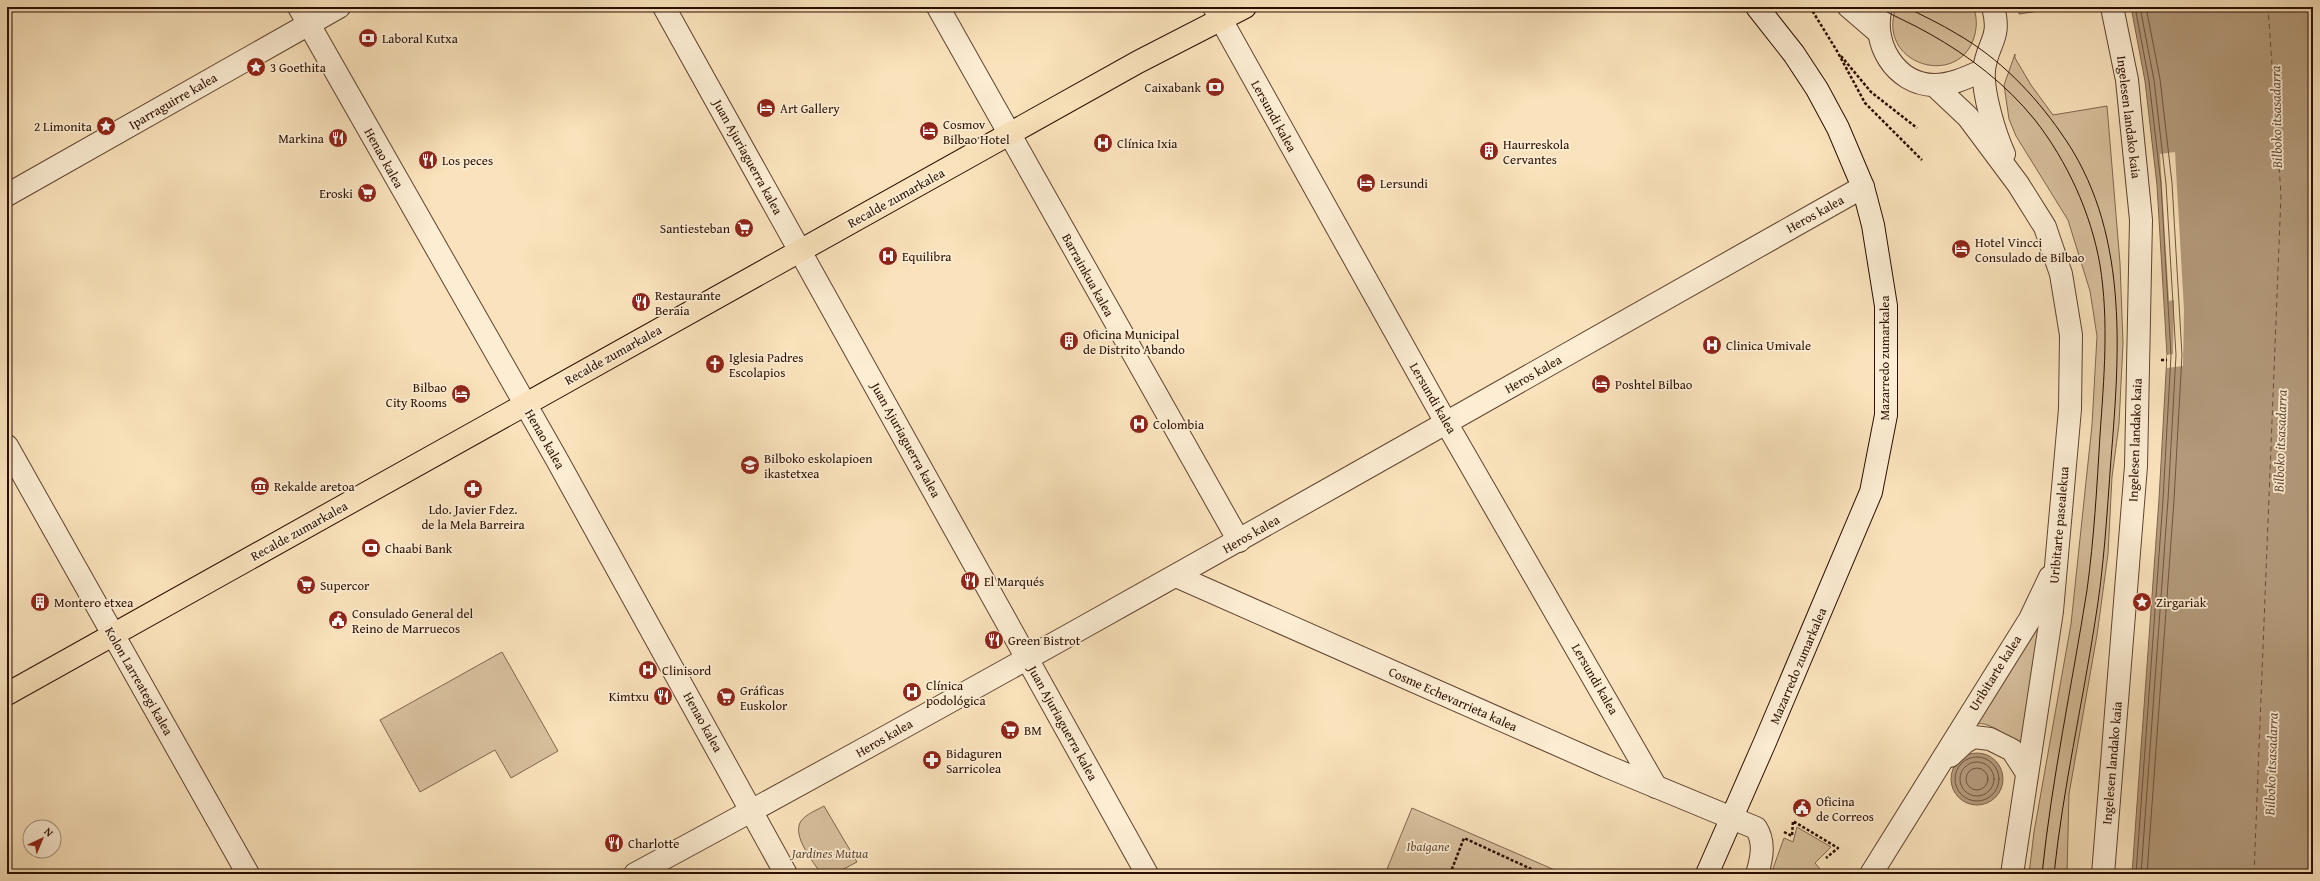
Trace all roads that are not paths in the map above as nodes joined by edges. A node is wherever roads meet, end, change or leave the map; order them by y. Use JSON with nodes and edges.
{"nodes":[{"id":1,"x":339,"y":7,"type":"edge"},
{"id":2,"x":664,"y":7,"type":"edge"},
{"id":3,"x":938,"y":7,"type":"edge"},
{"id":4,"x":1242,"y":7,"type":"edge"},
{"id":5,"x":1246,"y":7,"type":"edge"},
{"id":6,"x":1758,"y":7,"type":"edge"},
{"id":7,"x":1849,"y":7,"type":"edge"},
{"id":8,"x":1881,"y":7,"type":"edge"},
{"id":9,"x":1993,"y":7,"type":"edge"},
{"id":10,"x":2112,"y":7,"type":"edge"},
{"id":11,"x":1217,"y":14,"type":"edge"},
{"id":12,"x":304,"y":15,"type":"edge"},
{"id":13,"x":1878,"y":32,"type":"junction"},
{"id":14,"x":1984,"y":70,"type":"junction"},
{"id":15,"x":1934,"y":85,"type":"junction"},
{"id":16,"x":1009,"y":134,"type":"junction"},
{"id":17,"x":2018,"y":184,"type":"junction"},
{"id":18,"x":1863,"y":187,"type":"junction"},
{"id":19,"x":7,"y":195,"type":"edge"},
{"id":20,"x":800,"y":252,"type":"junction"},
{"id":21,"x":525,"y":404,"type":"junction"},
{"id":22,"x":1446,"y":422,"type":"junction"},
{"id":23,"x":7,"y":446,"type":"edge"},
{"id":24,"x":1239,"y":541,"type":"junction"},
{"id":25,"x":2054,"y":569,"type":"junction"},
{"id":26,"x":1176,"y":576,"type":"junction"},
{"id":27,"x":113,"y":635,"type":"junction"},
{"id":28,"x":1027,"y":658,"type":"junction"},
{"id":29,"x":7,"y":694,"type":"edge"},
{"id":30,"x":2027,"y":773,"type":"junction"},
{"id":31,"x":1931,"y":775,"type":"junction"},
{"id":32,"x":1656,"y":787,"type":"junction"},
{"id":33,"x":751,"y":812,"type":"junction"},
{"id":34,"x":1732,"y":817,"type":"junction"},
{"id":35,"x":248,"y":874,"type":"edge"},
{"id":36,"x":635,"y":874,"type":"edge"},
{"id":37,"x":786,"y":874,"type":"edge"},
{"id":38,"x":1147,"y":874,"type":"edge"},
{"id":39,"x":1707,"y":874,"type":"edge"},
{"id":40,"x":1756,"y":874,"type":"edge"},
{"id":41,"x":1871,"y":874,"type":"edge"},
{"id":42,"x":2012,"y":874,"type":"edge"},
{"id":43,"x":2102,"y":874,"type":"edge"}],
"edges":[{"from":1,"to":12,"type":"street","name":"Iparraguirre kalea"},
{"from":2,"to":20,"type":"street","name":"Juan Ajuriaguerra kalea"},
{"from":3,"to":16,"type":"street","name":"Barrainkua kalea"},
{"from":4,"to":11,"type":"main road","name":"Recalde zumarkalea"},
{"from":5,"to":11,"type":"main road","name":"Recalde zumarkalea"},
{"from":6,"to":18,"type":"street","name":"Mazarredo zumarkalea"},
{"from":7,"to":13,"type":"street"},
{"from":8,"to":13,"type":"street"},
{"from":9,"to":14,"type":"street"},
{"from":10,"to":43,"type":"street","name":"Ingelesen landako kaia"},
{"from":11,"to":16,"type":"main road","name":"Recalde zumarkalea"},
{"from":11,"to":22,"type":"street","name":"Lersundi kalea"},
{"from":12,"to":19,"type":"street","name":"Iparraguirre kalea"},
{"from":12,"to":21,"type":"street","name":"Henao kalea"},
{"from":13,"to":15,"type":"street"},
{"from":14,"to":15,"type":"street"},
{"from":14,"to":17,"type":"street","name":"Uribitarte pasealekua"},
{"from":15,"to":17,"type":"street","name":"Uribitarte pasealekua"},
{"from":16,"to":20,"type":"main road","name":"Recalde zumarkalea"},
{"from":16,"to":24,"type":"street","name":"Barrainkua kalea"},
{"from":17,"to":25,"type":"street","name":"Uribitarte pasealekua"},
{"from":18,"to":22,"type":"street","name":"Heros kalea"},
{"from":18,"to":34,"type":"street","name":"Mazarredo zumarkalea"},
{"from":20,"to":21,"type":"main road","name":"Recalde zumarkalea"},
{"from":20,"to":28,"type":"street","name":"Juan Ajuriaguerra kalea"},
{"from":21,"to":27,"type":"main road","name":"Recalde zumarkalea"},
{"from":21,"to":33,"type":"street","name":"Henao kalea"},
{"from":22,"to":24,"type":"street","name":"Heros kalea"},
{"from":22,"to":32,"type":"street","name":"Lersundi kalea"},
{"from":23,"to":27,"type":"street","name":"Kolon Larreategi kalea"},
{"from":24,"to":26,"type":"street","name":"Heros kalea"},
{"from":25,"to":30,"type":"street","name":"Uribitarte pasealekua"},
{"from":25,"to":31,"type":"street","name":"Uribitarte kalea"},
{"from":26,"to":28,"type":"street","name":"Heros kalea"},
{"from":26,"to":32,"type":"street","name":"Cosme Echevarrieta kalea"},
{"from":27,"to":29,"type":"main road","name":"Recalde zumarkalea"},
{"from":27,"to":35,"type":"street","name":"Kolon Larreategi kalea"},
{"from":28,"to":33,"type":"street","name":"Heros kalea"},
{"from":28,"to":38,"type":"street","name":"Juan Ajuriaguerra kalea"},
{"from":30,"to":31,"type":"street","name":"Uribitarte kalea"},
{"from":30,"to":42,"type":"street","name":"Uribitarte pasealekua"},
{"from":31,"to":41,"type":"street","name":"Uribitarte kalea"},
{"from":32,"to":34,"type":"street","name":"Cosme Echevarrieta kalea"},
{"from":33,"to":36,"type":"street","name":"Heros kalea"},
{"from":33,"to":37,"type":"street","name":"Henao kalea"},
{"from":34,"to":39,"type":"street","name":"Mazarredo zumarkalea"},
{"from":34,"to":40,"type":"street","name":"Cosme Echevarrieta kalea"}]}
